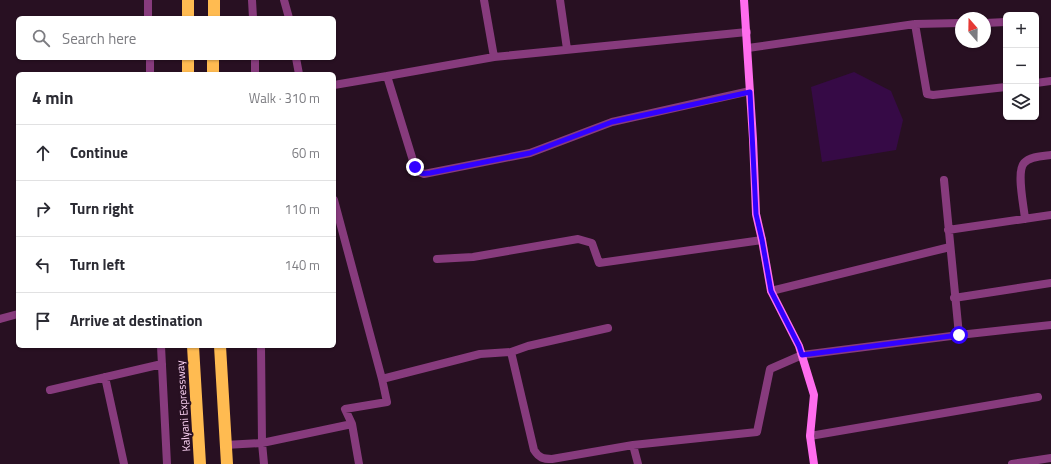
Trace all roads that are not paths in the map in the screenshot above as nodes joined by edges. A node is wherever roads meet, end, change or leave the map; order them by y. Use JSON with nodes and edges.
{"nodes":[{"id":1,"x":148,"y":0,"type":"edge"},
{"id":2,"x":188,"y":0,"type":"edge"},
{"id":3,"x":214,"y":0,"type":"edge"},
{"id":4,"x":252,"y":0,"type":"edge"},
{"id":5,"x":284,"y":0,"type":"edge"},
{"id":6,"x":484,"y":0,"type":"edge"},
{"id":7,"x":560,"y":0,"type":"edge"},
{"id":8,"x":744,"y":0,"type":"edge"},
{"id":9,"x":148,"y":16,"type":"edge"},
{"id":10,"x":188,"y":16,"type":"edge"},
{"id":11,"x":214,"y":16,"type":"edge"},
{"id":12,"x":253,"y":16,"type":"edge"},
{"id":13,"x":288,"y":16,"type":"edge"},
{"id":14,"x":1003,"y":22,"type":"edge"},
{"id":15,"x":955,"y":23,"type":"edge"},
{"id":16,"x":991,"y":23,"type":"edge"},
{"id":17,"x":915,"y":24,"type":"junction"},
{"id":18,"x":747,"y":32,"type":"junction"},
{"id":19,"x":748,"y":48,"type":"junction"},
{"id":20,"x":568,"y":49,"type":"junction"},
{"id":21,"x":494,"y":57,"type":"junction"},
{"id":22,"x":150,"y":60,"type":"edge"},
{"id":23,"x":188,"y":60,"type":"edge"},
{"id":24,"x":213,"y":60,"type":"edge"},
{"id":25,"x":255,"y":60,"type":"edge"},
{"id":26,"x":296,"y":60,"type":"edge"},
{"id":27,"x":150,"y":72,"type":"edge"},
{"id":28,"x":188,"y":72,"type":"edge"},
{"id":29,"x":213,"y":72,"type":"edge"},
{"id":30,"x":255,"y":72,"type":"edge"},
{"id":31,"x":299,"y":72,"type":"edge"},
{"id":32,"x":388,"y":76,"type":"junction"},
{"id":33,"x":1051,"y":81,"type":"edge"},
{"id":34,"x":1039,"y":83,"type":"edge"},
{"id":35,"x":336,"y":85,"type":"edge"},
{"id":36,"x":1003,"y":87,"type":"edge"},
{"id":37,"x":750,"y":92,"type":"junction"},
{"id":38,"x":1051,"y":155,"type":"edge"},
{"id":39,"x":944,"y":180,"type":"dead end"},
{"id":40,"x":336,"y":207,"type":"edge"},
{"id":41,"x":1051,"y":215,"type":"edge"},
{"id":42,"x":1025,"y":219,"type":"junction"},
{"id":43,"x":948,"y":230,"type":"junction"},
{"id":44,"x":762,"y":240,"type":"junction"},
{"id":45,"x":950,"y":247,"type":"junction"},
{"id":46,"x":437,"y":259,"type":"dead end"},
{"id":47,"x":1051,"y":283,"type":"edge"},
{"id":48,"x":771,"y":291,"type":"junction"},
{"id":49,"x":954,"y":298,"type":"junction"},
{"id":50,"x":16,"y":315,"type":"edge"},
{"id":51,"x":0,"y":319,"type":"edge"},
{"id":52,"x":1051,"y":325,"type":"edge"},
{"id":53,"x":608,"y":328,"type":"dead end"},
{"id":54,"x":959,"y":335,"type":"junction"},
{"id":55,"x":161,"y":348,"type":"edge"},
{"id":56,"x":193,"y":348,"type":"edge"},
{"id":57,"x":220,"y":348,"type":"edge"},
{"id":58,"x":262,"y":348,"type":"edge"},
{"id":59,"x":511,"y":352,"type":"junction"},
{"id":60,"x":802,"y":355,"type":"junction"},
{"id":61,"x":162,"y":364,"type":"junction"},
{"id":62,"x":105,"y":377,"type":"junction"},
{"id":63,"x":382,"y":379,"type":"junction"},
{"id":64,"x":50,"y":390,"type":"dead end"},
{"id":65,"x":1038,"y":397,"type":"dead end"},
{"id":66,"x":352,"y":424,"type":"junction"},
{"id":67,"x":810,"y":436,"type":"junction"},
{"id":68,"x":262,"y":443,"type":"junction"},
{"id":69,"x":226,"y":445,"type":"junction"},
{"id":70,"x":633,"y":445,"type":"junction"},
{"id":71,"x":1051,"y":458,"type":"edge"},
{"id":72,"x":124,"y":464,"type":"edge"},
{"id":73,"x":166,"y":464,"type":"edge"},
{"id":74,"x":200,"y":464,"type":"edge"},
{"id":75,"x":226,"y":464,"type":"edge"},
{"id":76,"x":264,"y":464,"type":"edge"},
{"id":77,"x":360,"y":464,"type":"edge"},
{"id":78,"x":638,"y":464,"type":"edge"},
{"id":79,"x":814,"y":464,"type":"edge"},
{"id":80,"x":1012,"y":464,"type":"edge"}],
"edges":[{"from":1,"to":9,"type":"street"},
{"from":2,"to":10,"type":"highway"},
{"from":3,"to":11,"type":"highway"},
{"from":4,"to":12,"type":"street"},
{"from":5,"to":13,"type":"street"},
{"from":6,"to":21,"type":"street"},
{"from":7,"to":20,"type":"street"},
{"from":8,"to":18,"type":"street"},
{"from":14,"to":16,"type":"street"},
{"from":15,"to":17,"type":"street"},
{"from":17,"to":19,"type":"street"},
{"from":17,"to":36,"type":"street"},
{"from":18,"to":19,"type":"street"},
{"from":18,"to":20,"type":"street"},
{"from":19,"to":37,"type":"street"},
{"from":20,"to":21,"type":"street"},
{"from":21,"to":32,"type":"street"},
{"from":22,"to":27,"type":"street"},
{"from":23,"to":28,"type":"highway"},
{"from":24,"to":29,"type":"highway"},
{"from":25,"to":30,"type":"street"},
{"from":26,"to":31,"type":"street"},
{"from":32,"to":35,"type":"street"},
{"from":32,"to":37,"type":"street"},
{"from":33,"to":34,"type":"street"},
{"from":37,"to":44,"type":"street"},
{"from":38,"to":42,"type":"street"},
{"from":39,"to":43,"type":"street"},
{"from":40,"to":63,"type":"street"},
{"from":41,"to":42,"type":"street"},
{"from":42,"to":43,"type":"street"},
{"from":43,"to":45,"type":"street"},
{"from":44,"to":46,"type":"street"},
{"from":44,"to":48,"type":"street"},
{"from":45,"to":48,"type":"street"},
{"from":45,"to":49,"type":"street"},
{"from":47,"to":49,"type":"street"},
{"from":48,"to":60,"type":"street"},
{"from":49,"to":54,"type":"street"},
{"from":50,"to":51,"type":"street"},
{"from":52,"to":54,"type":"street"},
{"from":53,"to":59,"type":"street"},
{"from":54,"to":60,"type":"street"},
{"from":55,"to":61,"type":"street"},
{"from":56,"to":74,"type":"highway","name":"Kalyani Expressway"},
{"from":57,"to":69,"type":"highway"},
{"from":58,"to":68,"type":"street"},
{"from":59,"to":63,"type":"street"},
{"from":59,"to":70,"type":"street"},
{"from":60,"to":67,"type":"street"},
{"from":60,"to":70,"type":"street"},
{"from":61,"to":62,"type":"street"},
{"from":61,"to":73,"type":"street"},
{"from":62,"to":64,"type":"street"},
{"from":62,"to":72,"type":"street"},
{"from":63,"to":66,"type":"street"},
{"from":65,"to":67,"type":"street"},
{"from":66,"to":68,"type":"street"},
{"from":66,"to":77,"type":"street"},
{"from":67,"to":79,"type":"street"},
{"from":68,"to":69,"type":"street"},
{"from":68,"to":76,"type":"street"},
{"from":69,"to":75,"type":"highway"},
{"from":70,"to":78,"type":"street"},
{"from":71,"to":80,"type":"street"}]}
